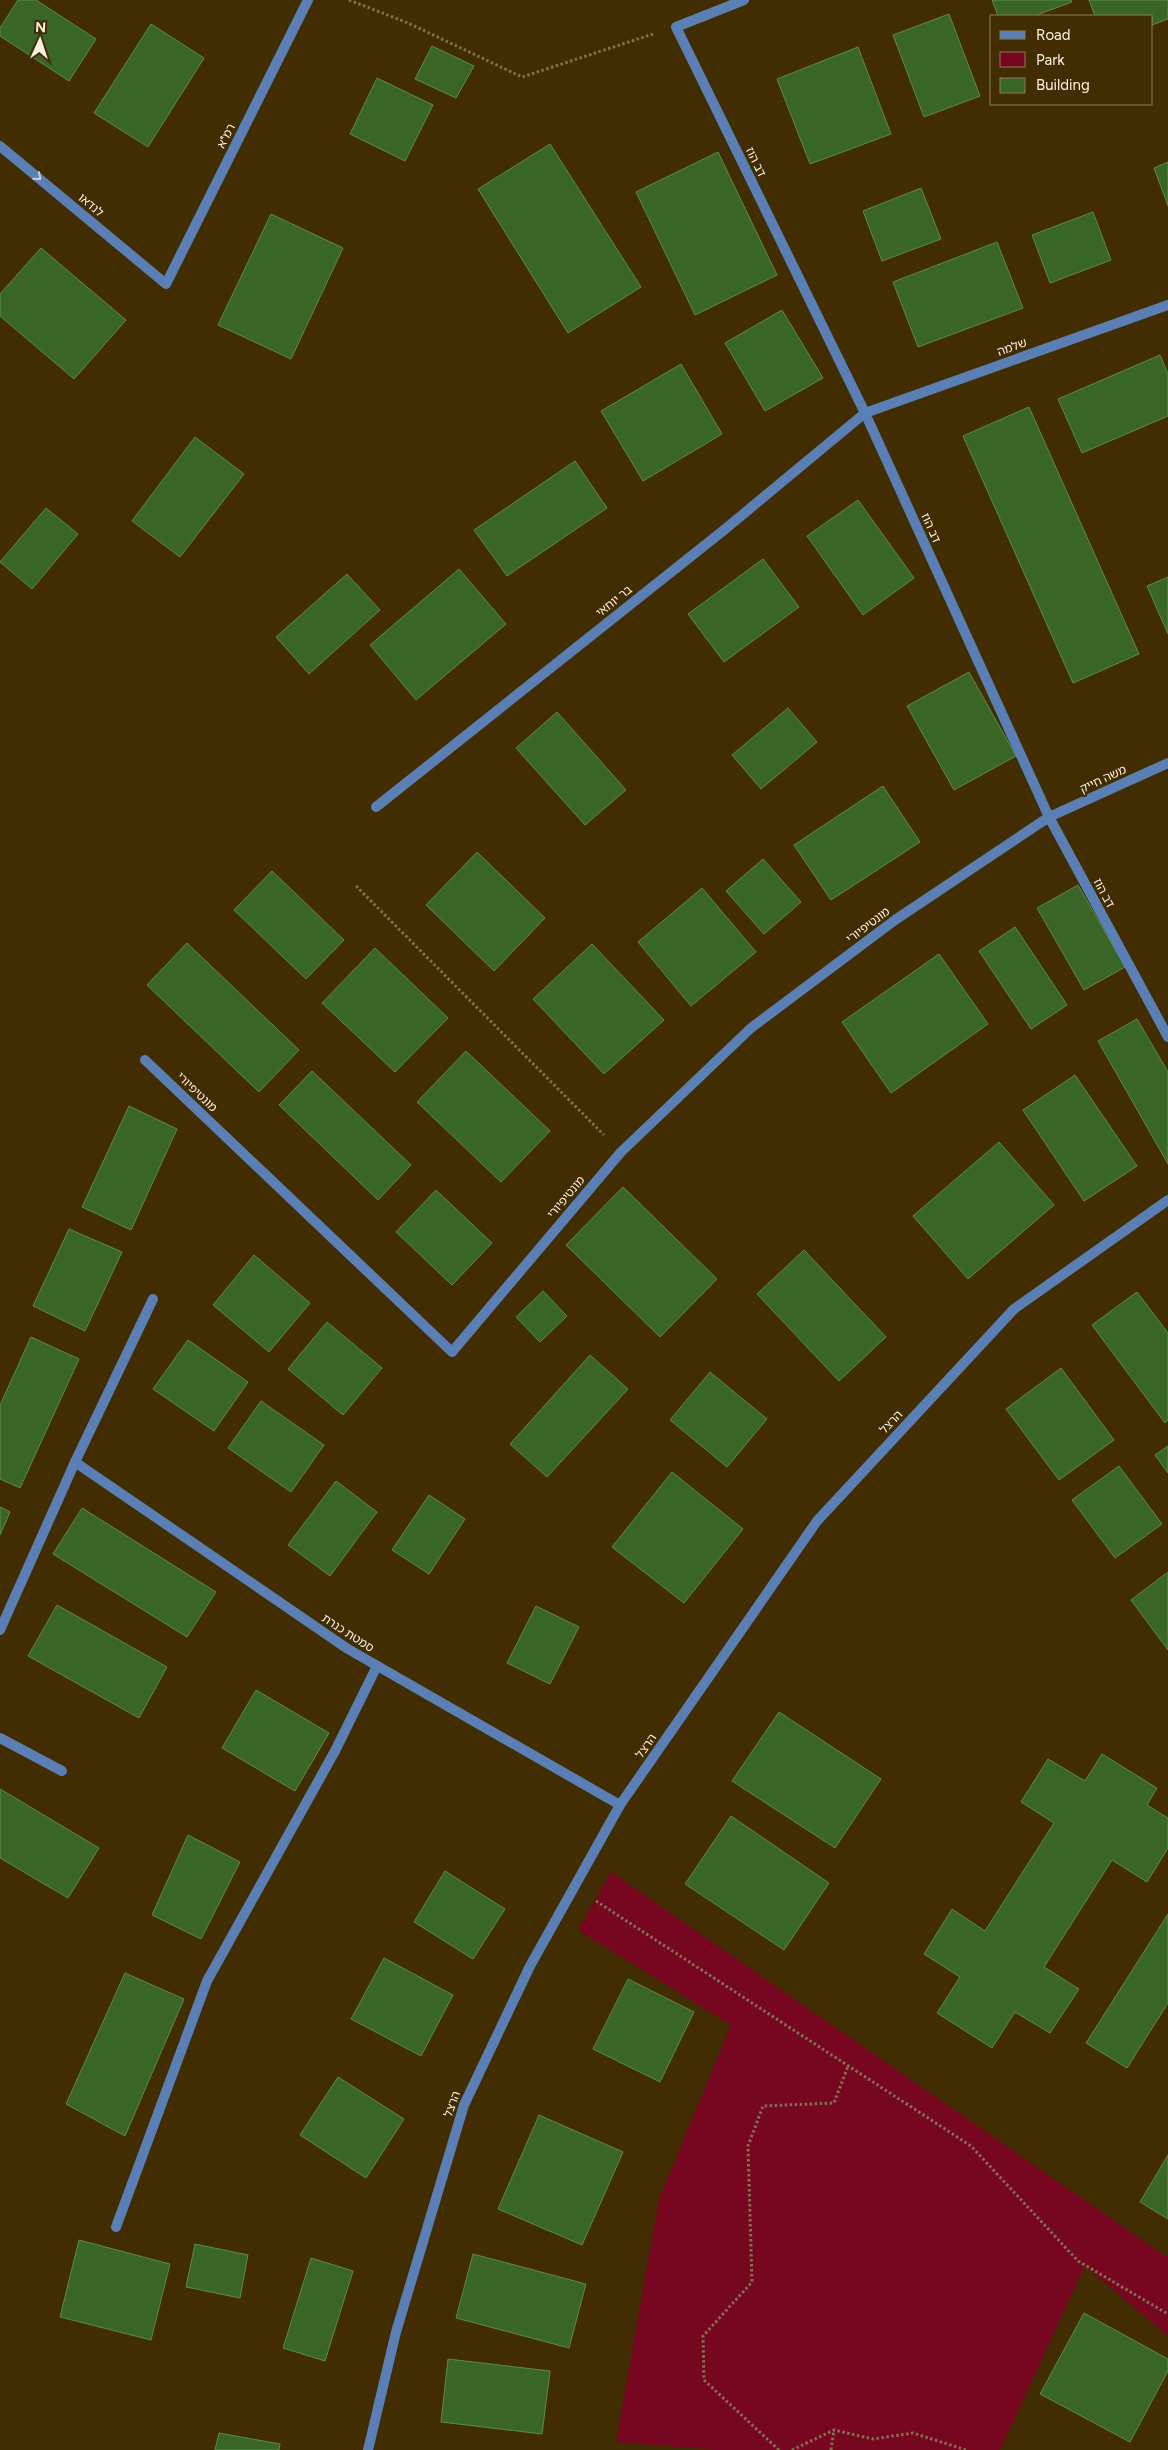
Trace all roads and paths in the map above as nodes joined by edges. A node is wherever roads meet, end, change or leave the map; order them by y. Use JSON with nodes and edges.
{"nodes":[{"id":1,"x":308,"y":0,"type":"edge"},
{"id":2,"x":349,"y":0,"type":"edge"},
{"id":3,"x":744,"y":0,"type":"edge"},
{"id":4,"x":676,"y":26,"type":"junction"},
{"id":5,"x":0,"y":146,"type":"edge"},
{"id":6,"x":166,"y":284,"type":"joint"},
{"id":7,"x":1168,"y":305,"type":"edge"},
{"id":8,"x":865,"y":413,"type":"junction"},
{"id":9,"x":1168,"y":763,"type":"edge"},
{"id":10,"x":376,"y":807,"type":"dead end"},
{"id":11,"x":1049,"y":817,"type":"junction"},
{"id":12,"x":356,"y":886,"type":"dead end"},
{"id":13,"x":1168,"y":1037,"type":"edge"},
{"id":14,"x":145,"y":1060,"type":"dead end"},
{"id":15,"x":621,"y":1152,"type":"junction"},
{"id":16,"x":1168,"y":1200,"type":"edge"},
{"id":17,"x":153,"y":1300,"type":"dead end"},
{"id":18,"x":75,"y":1462,"type":"junction"},
{"id":19,"x":0,"y":1630,"type":"edge"},
{"id":20,"x":377,"y":1666,"type":"junction"},
{"id":21,"x":0,"y":1738,"type":"edge"},
{"id":22,"x":62,"y":1771,"type":"dead end"},
{"id":23,"x":620,"y":1805,"type":"junction"},
{"id":24,"x":574,"y":1887,"type":"junction"},
{"id":25,"x":848,"y":2066,"type":"junction"},
{"id":26,"x":116,"y":2227,"type":"dead end"},
{"id":27,"x":1168,"y":2314,"type":"edge"},
{"id":28,"x":834,"y":2430,"type":"junction"},
{"id":29,"x":368,"y":2450,"type":"edge"},
{"id":30,"x":779,"y":2450,"type":"edge"},
{"id":31,"x":792,"y":2450,"type":"edge"},
{"id":32,"x":831,"y":2450,"type":"edge"},
{"id":33,"x":966,"y":2450,"type":"edge"}],
"edges":[{"from":1,"to":6,"type":"street","name":"רמ\"א"},
{"from":2,"to":4,"type":"path"},
{"from":3,"to":4,"type":"street"},
{"from":4,"to":8,"type":"street","name":"דב הוז"},
{"from":5,"to":6,"type":"street","name":"לנדאו","one_way":true},
{"from":7,"to":8,"type":"street","name":"שלמה"},
{"from":8,"to":10,"type":"street","name":"בר יוחאי"},
{"from":8,"to":11,"type":"street","name":"דב הוז"},
{"from":9,"to":11,"type":"street","name":"משה חייק"},
{"from":11,"to":13,"type":"street","name":"דב הוז"},
{"from":11,"to":15,"type":"street","name":"מונטיפיורי"},
{"from":12,"to":15,"type":"path"},
{"from":14,"to":15,"type":"street","name":"מונטיפיורי"},
{"from":16,"to":23,"type":"street","name":"הרצל"},
{"from":17,"to":18,"type":"street"},
{"from":18,"to":19,"type":"street"},
{"from":18,"to":20,"type":"street","name":"סמטת כנרת"},
{"from":20,"to":23,"type":"street","name":"סמטת כנרת"},
{"from":20,"to":26,"type":"street"},
{"from":21,"to":22,"type":"street"},
{"from":23,"to":24,"type":"street","name":"הרצל"},
{"from":24,"to":25,"type":"path"},
{"from":24,"to":29,"type":"street","name":"הרצל"},
{"from":25,"to":27,"type":"path"},
{"from":25,"to":30,"type":"path"},
{"from":28,"to":31,"type":"path"},
{"from":28,"to":32,"type":"path"},
{"from":28,"to":33,"type":"path"}]}
